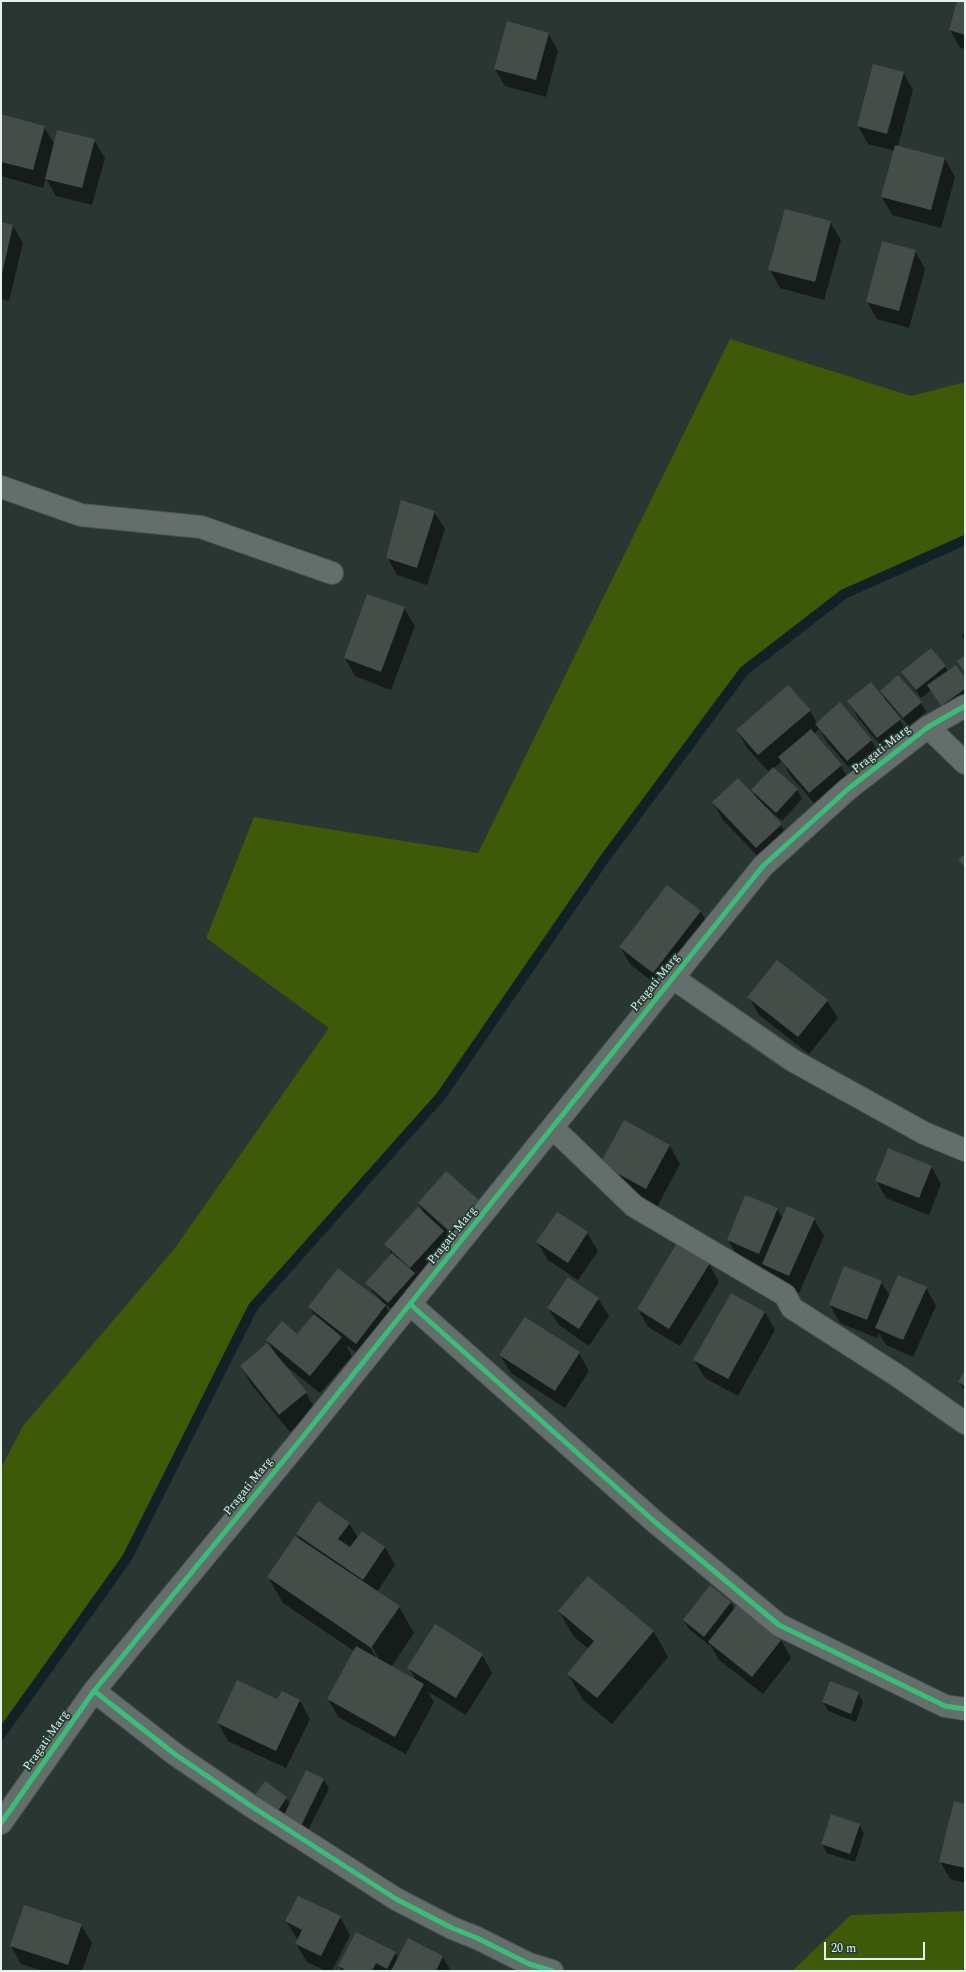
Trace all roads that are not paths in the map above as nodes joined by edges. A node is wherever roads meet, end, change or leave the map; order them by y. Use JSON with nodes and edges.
{"nodes":[{"id":1,"x":1,"y":487,"type":"edge"},
{"id":2,"x":332,"y":573,"type":"dead end"},
{"id":3,"x":965,"y":706,"type":"edge"},
{"id":4,"x":928,"y":727,"type":"junction"},
{"id":5,"x":965,"y":763,"type":"edge"},
{"id":6,"x":673,"y":978,"type":"junction"},
{"id":7,"x":553,"y":1128,"type":"junction"},
{"id":8,"x":965,"y":1150,"type":"edge"},
{"id":9,"x":410,"y":1304,"type":"junction"},
{"id":10,"x":965,"y":1423,"type":"edge"},
{"id":11,"x":94,"y":1691,"type":"junction"},
{"id":12,"x":965,"y":1709,"type":"edge"},
{"id":13,"x":1,"y":1823,"type":"edge"},
{"id":14,"x":552,"y":1971,"type":"edge"}],
"edges":[{"from":1,"to":2,"type":"street"},
{"from":3,"to":4,"type":"street","name":"Pragati Marg"},
{"from":4,"to":5,"type":"street"},
{"from":4,"to":6,"type":"street","name":"Pragati Marg"},
{"from":6,"to":7,"type":"street","name":"Pragati Marg"},
{"from":6,"to":8,"type":"street"},
{"from":7,"to":9,"type":"street","name":"Pragati Marg"},
{"from":7,"to":10,"type":"street"},
{"from":9,"to":11,"type":"street","name":"Pragati Marg"},
{"from":9,"to":12,"type":"street"},
{"from":11,"to":13,"type":"street","name":"Pragati Marg"},
{"from":11,"to":14,"type":"street"}]}
